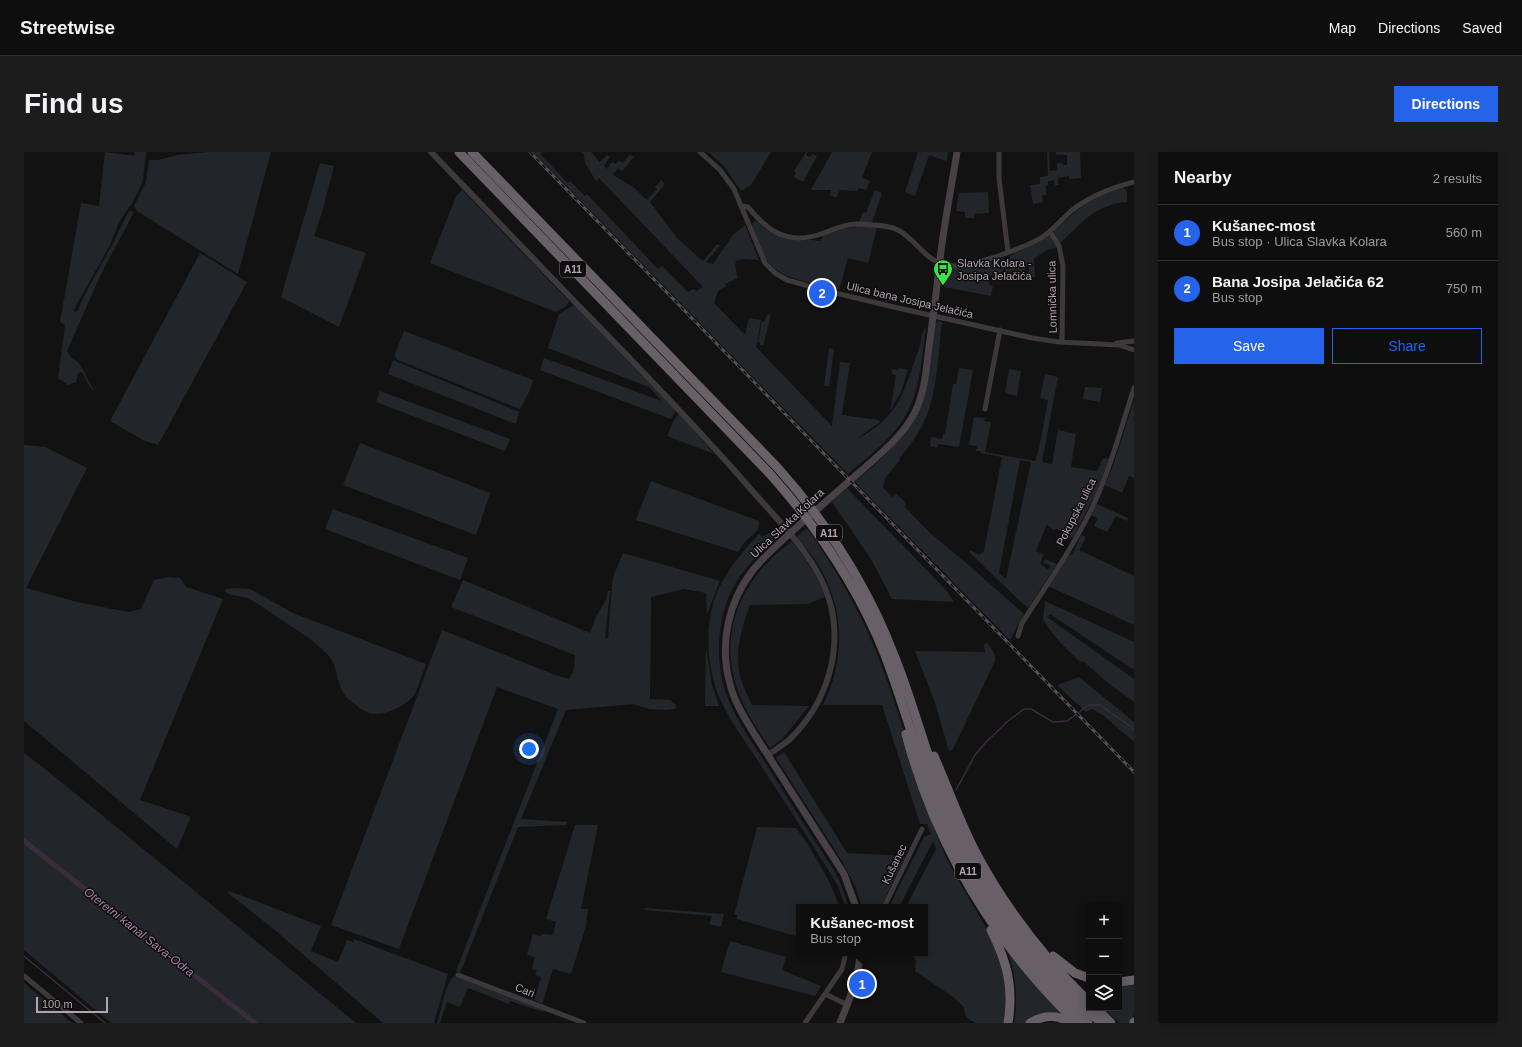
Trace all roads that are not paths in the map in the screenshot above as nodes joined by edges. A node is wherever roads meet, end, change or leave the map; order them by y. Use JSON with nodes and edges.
{"nodes":[{"id":1,"x":431,"y":152,"type":"edge"},
{"id":2,"x":459,"y":152,"type":"edge"},
{"id":3,"x":472,"y":152,"type":"edge"},
{"id":4,"x":700,"y":152,"type":"edge"},
{"id":5,"x":958,"y":152,"type":"edge"},
{"id":6,"x":999,"y":152,"type":"edge"},
{"id":7,"x":1134,"y":182,"type":"edge"},
{"id":8,"x":742,"y":206,"type":"junction"},
{"id":9,"x":1050,"y":231,"type":"junction"},
{"id":10,"x":1008,"y":252,"type":"junction"},
{"id":11,"x":940,"y":263,"type":"junction"},
{"id":12,"x":933,"y":316,"type":"junction"},
{"id":13,"x":1000,"y":330,"type":"junction"},
{"id":14,"x":1134,"y":341,"type":"edge"},
{"id":15,"x":1062,"y":342,"type":"junction"},
{"id":16,"x":1112,"y":344,"type":"junction"},
{"id":17,"x":1134,"y":350,"type":"edge"},
{"id":18,"x":1134,"y":388,"type":"edge"},
{"id":19,"x":985,"y":409,"type":"dead end"},
{"id":20,"x":1018,"y":636,"type":"dead end"},
{"id":21,"x":898,"y":691,"type":"junction"},
{"id":22,"x":916,"y":719,"type":"junction"},
{"id":23,"x":768,"y":755,"type":"junction"},
{"id":24,"x":922,"y":830,"type":"dead end"},
{"id":25,"x":967,"y":885,"type":"junction"},
{"id":26,"x":855,"y":904,"type":"edge"},
{"id":27,"x":885,"y":904,"type":"edge"},
{"id":28,"x":1014,"y":913,"type":"junction"},
{"id":29,"x":845,"y":956,"type":"edge"},
{"id":30,"x":860,"y":956,"type":"edge"},
{"id":31,"x":458,"y":974,"type":"dead end"},
{"id":32,"x":24,"y":976,"type":"edge"},
{"id":33,"x":1086,"y":977,"type":"edge"},
{"id":34,"x":1134,"y":980,"type":"edge"},
{"id":35,"x":1122,"y":982,"type":"edge"},
{"id":36,"x":825,"y":994,"type":"junction"},
{"id":37,"x":1086,"y":999,"type":"edge"},
{"id":38,"x":848,"y":1005,"type":"junction"},
{"id":39,"x":1099,"y":1011,"type":"edge"},
{"id":40,"x":81,"y":1023,"type":"edge"},
{"id":41,"x":584,"y":1023,"type":"edge"},
{"id":42,"x":805,"y":1023,"type":"edge"},
{"id":43,"x":840,"y":1023,"type":"edge"},
{"id":44,"x":1008,"y":1023,"type":"edge"},
{"id":45,"x":1030,"y":1023,"type":"edge"},
{"id":46,"x":1072,"y":1023,"type":"edge"},
{"id":47,"x":1077,"y":1023,"type":"edge"},
{"id":48,"x":1088,"y":1023,"type":"edge"},
{"id":49,"x":1101,"y":1023,"type":"edge"},
{"id":50,"x":1111,"y":1023,"type":"edge"}],
"edges":[{"from":1,"to":23,"type":"street"},
{"from":2,"to":21,"type":"highway","number":"A11"},
{"from":3,"to":22,"type":"highway","number":"A11"},
{"from":4,"to":8,"type":"street","name":"Ulica bana Josipa Jelačića"},
{"from":5,"to":11,"type":"main road","name":"Ulica Slavka Kolara"},
{"from":6,"to":10,"type":"street"},
{"from":7,"to":9,"type":"street"},
{"from":8,"to":11,"type":"street"},
{"from":8,"to":12,"type":"street","name":"Ulica bana Josipa Jelačića"},
{"from":9,"to":10,"type":"street"},
{"from":9,"to":15,"type":"street","name":"Lomnička ulica"},
{"from":10,"to":11,"type":"street"},
{"from":11,"to":12,"type":"main road","name":"Ulica Slavka Kolara"},
{"from":12,"to":13,"type":"street","name":"Ulica bana Josipa Jelačića"},
{"from":12,"to":23,"type":"main road","name":"Ulica Slavka Kolara"},
{"from":13,"to":15,"type":"street","name":"Ulica bana Josipa Jelačića"},
{"from":13,"to":19,"type":"street"},
{"from":14,"to":16,"type":"street"},
{"from":15,"to":16,"type":"street","name":"Ulica bana Josipa Jelačića"},
{"from":16,"to":17,"type":"street","name":"Ulica bana Josipa Jelačića"},
{"from":18,"to":20,"type":"street","name":"Pokupska ulica"},
{"from":21,"to":25,"type":"highway"},
{"from":21,"to":48,"type":"highway","number":"A11"},
{"from":22,"to":28,"type":"highway"},
{"from":22,"to":49,"type":"highway","number":"A11"},
{"from":23,"to":26,"type":"main road","name":"Ulica Slavka Kolara"},
{"from":24,"to":27,"type":"street","name":"Kušanec"},
{"from":25,"to":44,"type":"highway"},
{"from":25,"to":47,"type":"highway"},
{"from":28,"to":33,"type":"highway"},
{"from":28,"to":37,"type":"highway"},
{"from":29,"to":36,"type":"street"},
{"from":30,"to":38,"type":"main road"},
{"from":31,"to":41,"type":"street","name":"Cari"},
{"from":32,"to":40,"type":"street"},
{"from":34,"to":35,"type":"highway"},
{"from":36,"to":38,"type":"street"},
{"from":36,"to":42,"type":"street"},
{"from":38,"to":43,"type":"main road"},
{"from":39,"to":50,"type":"highway"},
{"from":45,"to":46,"type":"highway"}]}
